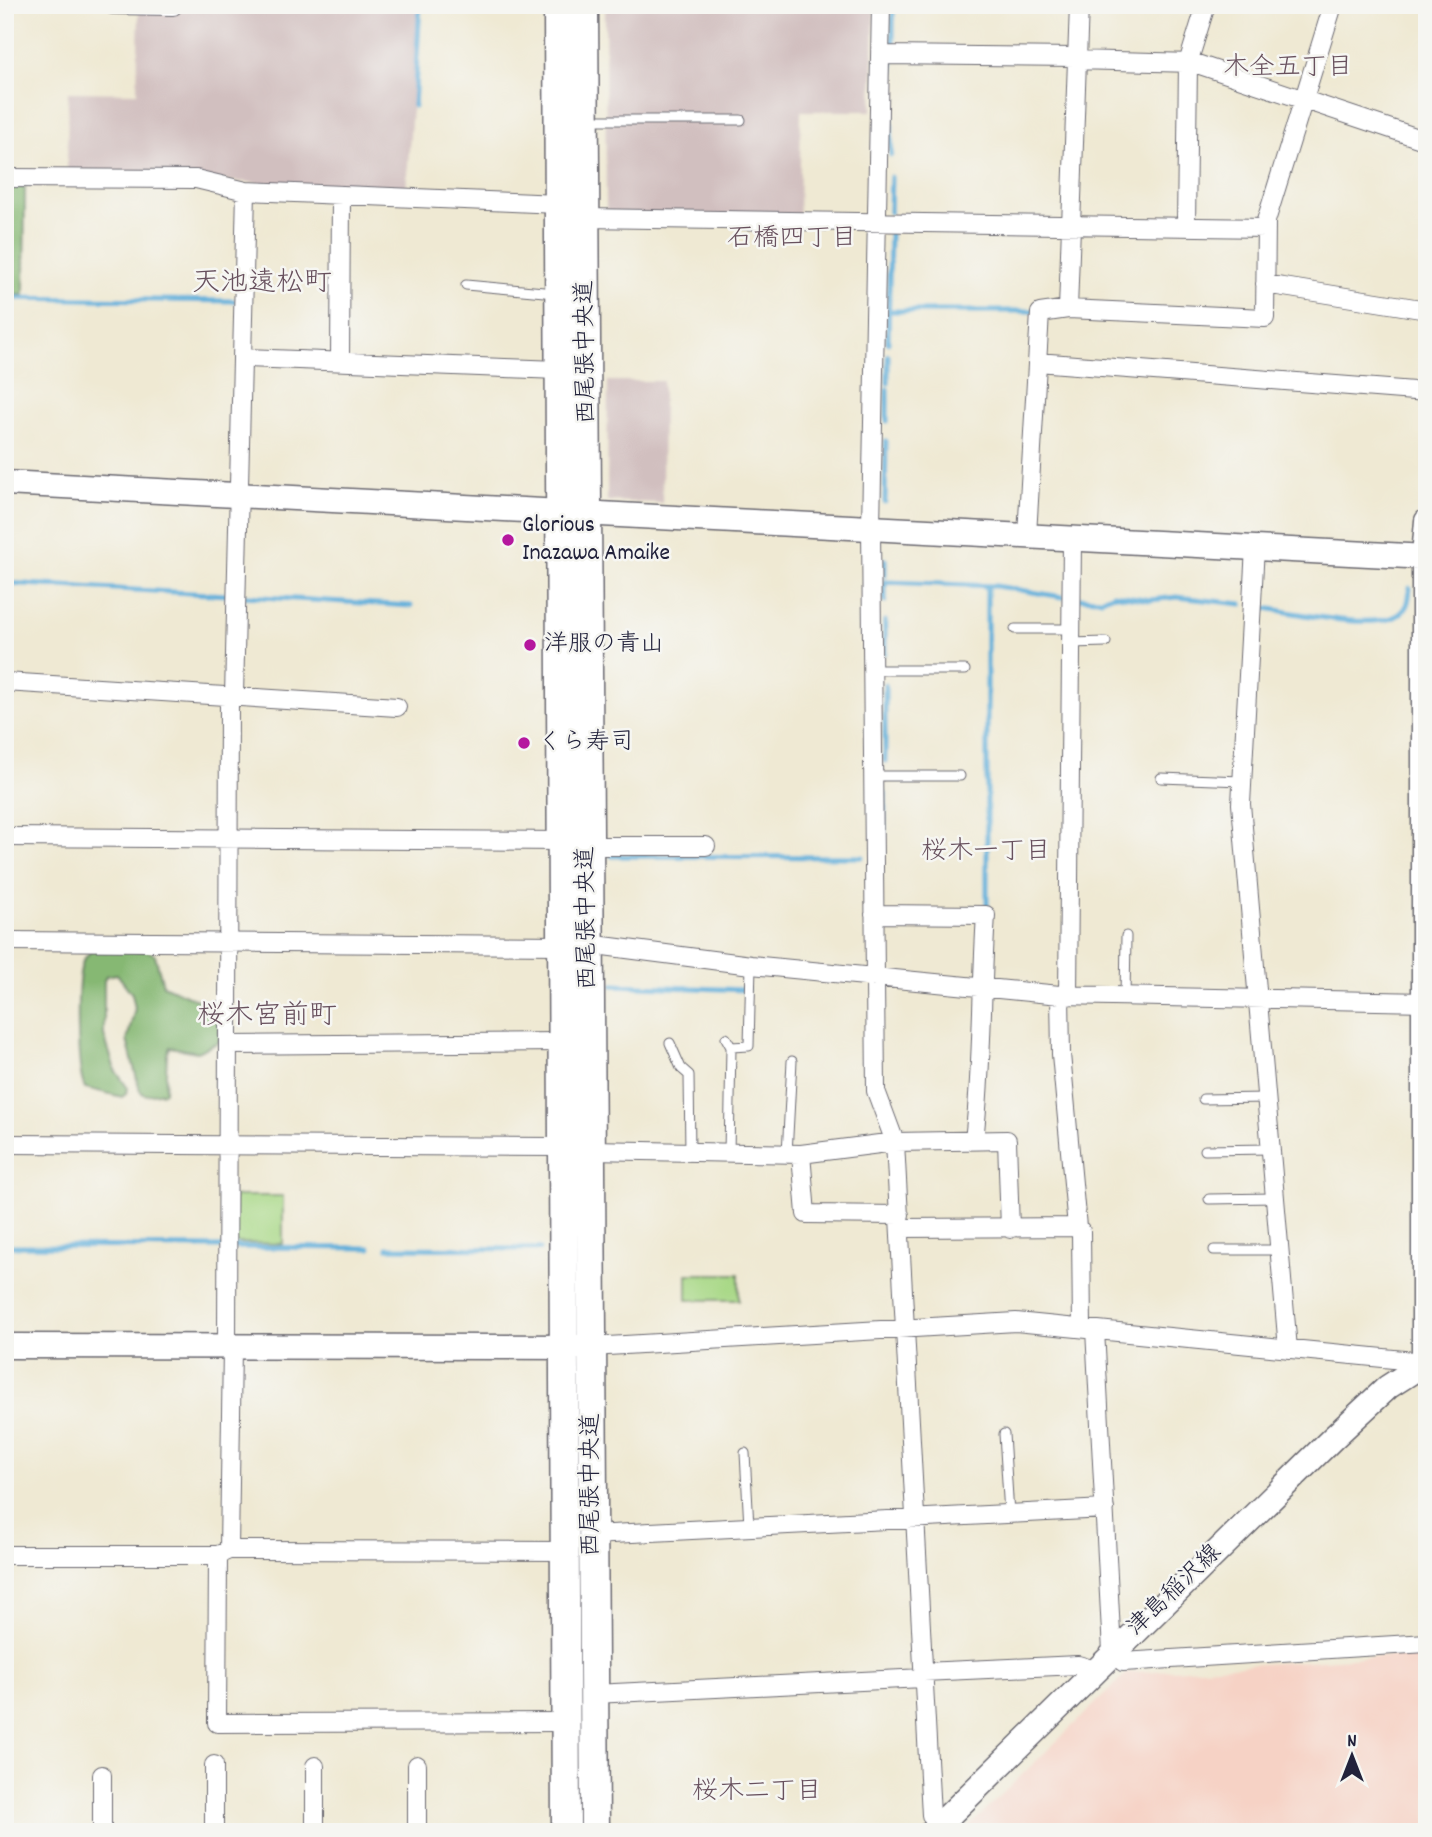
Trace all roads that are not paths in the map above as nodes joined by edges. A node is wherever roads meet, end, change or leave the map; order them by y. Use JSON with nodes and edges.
{"nodes":[{"id":1,"x":112,"y":5,"type":"edge"},
{"id":2,"x":558,"y":5,"type":"edge"},
{"id":3,"x":584,"y":5,"type":"edge"},
{"id":4,"x":881,"y":5,"type":"edge"},
{"id":5,"x":1079,"y":5,"type":"edge"},
{"id":6,"x":1206,"y":5,"type":"edge"},
{"id":7,"x":1333,"y":5,"type":"edge"},
{"id":8,"x":173,"y":6,"type":"edge"},
{"id":9,"x":881,"y":55,"type":"junction"},
{"id":10,"x":1075,"y":59,"type":"junction"},
{"id":11,"x":1188,"y":63,"type":"junction"},
{"id":12,"x":1304,"y":99,"type":"junction"},
{"id":13,"x":584,"y":120,"type":"junction"},
{"id":14,"x":741,"y":120,"type":"dead end"},
{"id":15,"x":1427,"y":141,"type":"edge"},
{"id":16,"x":5,"y":178,"type":"edge"},
{"id":17,"x":246,"y":191,"type":"junction"},
{"id":18,"x":341,"y":195,"type":"junction"},
{"id":19,"x":558,"y":204,"type":"junction"},
{"id":20,"x":584,"y":218,"type":"junction"},
{"id":21,"x":877,"y":223,"type":"junction"},
{"id":22,"x":1071,"y":225,"type":"junction"},
{"id":23,"x":1186,"y":226,"type":"junction"},
{"id":24,"x":1266,"y":228,"type":"junction"},
{"id":25,"x":1265,"y":284,"type":"junction"},
{"id":26,"x":466,"y":285,"type":"dead end"},
{"id":27,"x":558,"y":293,"type":"junction"},
{"id":28,"x":1068,"y":309,"type":"junction"},
{"id":29,"x":1427,"y":310,"type":"edge"},
{"id":30,"x":243,"y":358,"type":"junction"},
{"id":31,"x":340,"y":362,"type":"junction"},
{"id":32,"x":1037,"y":362,"type":"junction"},
{"id":33,"x":558,"y":370,"type":"junction"},
{"id":34,"x":1427,"y":392,"type":"edge"},
{"id":35,"x":5,"y":483,"type":"edge"},
{"id":36,"x":241,"y":495,"type":"junction"},
{"id":37,"x":559,"y":511,"type":"junction"},
{"id":38,"x":589,"y":512,"type":"junction"},
{"id":39,"x":1427,"y":521,"type":"edge"},
{"id":40,"x":872,"y":527,"type":"junction"},
{"id":41,"x":1027,"y":535,"type":"junction"},
{"id":42,"x":1072,"y":538,"type":"junction"},
{"id":43,"x":1255,"y":547,"type":"junction"},
{"id":44,"x":1425,"y":557,"type":"edge"},
{"id":45,"x":1015,"y":629,"type":"dead end"},
{"id":46,"x":1071,"y":636,"type":"junction"},
{"id":47,"x":1106,"y":642,"type":"dead end"},
{"id":48,"x":872,"y":670,"type":"junction"},
{"id":49,"x":965,"y":670,"type":"dead end"},
{"id":50,"x":5,"y":682,"type":"edge"},
{"id":51,"x":232,"y":696,"type":"junction"},
{"id":52,"x":397,"y":707,"type":"dead end"},
{"id":53,"x":873,"y":776,"type":"junction"},
{"id":54,"x":960,"y":776,"type":"dead end"},
{"id":55,"x":1161,"y":778,"type":"dead end"},
{"id":56,"x":1242,"y":781,"type":"junction"},
{"id":57,"x":5,"y":837,"type":"edge"},
{"id":58,"x":229,"y":839,"type":"junction"},
{"id":59,"x":574,"y":844,"type":"junction"},
{"id":60,"x":706,"y":846,"type":"dead end"},
{"id":61,"x":874,"y":914,"type":"junction"},
{"id":62,"x":1126,"y":936,"type":"dead end"},
{"id":63,"x":5,"y":941,"type":"edge"},
{"id":64,"x":229,"y":942,"type":"junction"},
{"id":65,"x":575,"y":944,"type":"junction"},
{"id":66,"x":751,"y":965,"type":"junction"},
{"id":67,"x":874,"y":977,"type":"junction"},
{"id":68,"x":981,"y":988,"type":"junction"},
{"id":69,"x":1064,"y":995,"type":"junction"},
{"id":70,"x":1125,"y":997,"type":"junction"},
{"id":71,"x":1257,"y":1000,"type":"junction"},
{"id":72,"x":1425,"y":1002,"type":"edge"},
{"id":73,"x":726,"y":1038,"type":"dead end"},
{"id":74,"x":562,"y":1042,"type":"junction"},
{"id":75,"x":670,"y":1043,"type":"dead end"},
{"id":76,"x":229,"y":1045,"type":"junction"},
{"id":77,"x":731,"y":1047,"type":"junction"},
{"id":78,"x":792,"y":1061,"type":"dead end"},
{"id":79,"x":1266,"y":1098,"type":"junction"},
{"id":80,"x":1203,"y":1099,"type":"dead end"},
{"id":81,"x":974,"y":1140,"type":"junction"},
{"id":82,"x":895,"y":1142,"type":"junction"},
{"id":83,"x":5,"y":1144,"type":"edge"},
{"id":84,"x":228,"y":1145,"type":"junction"},
{"id":85,"x":562,"y":1147,"type":"junction"},
{"id":86,"x":1270,"y":1149,"type":"junction"},
{"id":87,"x":591,"y":1150,"type":"junction"},
{"id":88,"x":1205,"y":1150,"type":"dead end"},
{"id":89,"x":690,"y":1152,"type":"junction"},
{"id":90,"x":729,"y":1153,"type":"junction"},
{"id":91,"x":794,"y":1154,"type":"junction"},
{"id":92,"x":1275,"y":1198,"type":"junction"},
{"id":93,"x":1209,"y":1199,"type":"dead end"},
{"id":94,"x":900,"y":1221,"type":"junction"},
{"id":95,"x":1077,"y":1227,"type":"junction"},
{"id":96,"x":1425,"y":1227,"type":"edge"},
{"id":97,"x":1010,"y":1229,"type":"junction"},
{"id":98,"x":1214,"y":1250,"type":"dead end"},
{"id":99,"x":1279,"y":1250,"type":"junction"},
{"id":100,"x":904,"y":1328,"type":"junction"},
{"id":101,"x":1089,"y":1329,"type":"junction"},
{"id":102,"x":5,"y":1346,"type":"edge"},
{"id":103,"x":230,"y":1347,"type":"junction"},
{"id":104,"x":577,"y":1347,"type":"junction"},
{"id":105,"x":1288,"y":1349,"type":"junction"},
{"id":106,"x":1425,"y":1362,"type":"edge"},
{"id":107,"x":1004,"y":1434,"type":"dead end"},
{"id":108,"x":745,"y":1453,"type":"dead end"},
{"id":109,"x":1105,"y":1508,"type":"junction"},
{"id":110,"x":1009,"y":1514,"type":"junction"},
{"id":111,"x":915,"y":1518,"type":"junction"},
{"id":112,"x":749,"y":1527,"type":"junction"},
{"id":113,"x":592,"y":1535,"type":"junction"},
{"id":114,"x":565,"y":1551,"type":"junction"},
{"id":115,"x":224,"y":1553,"type":"junction"},
{"id":116,"x":5,"y":1555,"type":"edge"},
{"id":117,"x":1427,"y":1643,"type":"edge"},
{"id":118,"x":1112,"y":1652,"type":"junction"},
{"id":119,"x":1095,"y":1670,"type":"junction"},
{"id":120,"x":923,"y":1675,"type":"junction"},
{"id":121,"x":594,"y":1694,"type":"junction"},
{"id":122,"x":565,"y":1722,"type":"junction"},
{"id":123,"x":214,"y":1765,"type":"dead end"},
{"id":124,"x":417,"y":1765,"type":"dead end"},
{"id":125,"x":315,"y":1766,"type":"dead end"},
{"id":126,"x":102,"y":1775,"type":"dead end"},
{"id":127,"x":936,"y":1828,"type":"edge"},
{"id":128,"x":102,"y":1832,"type":"edge"},
{"id":129,"x":214,"y":1832,"type":"edge"},
{"id":130,"x":315,"y":1832,"type":"edge"},
{"id":131,"x":417,"y":1832,"type":"edge"},
{"id":132,"x":566,"y":1832,"type":"edge"},
{"id":133,"x":595,"y":1832,"type":"edge"}],
"edges":[{"from":1,"to":8,"type":"street"},
{"from":2,"to":19,"type":"main road","name":"西尾張中央道"},
{"from":3,"to":13,"type":"main road","name":"西尾張中央道"},
{"from":4,"to":9,"type":"street"},
{"from":5,"to":10,"type":"street"},
{"from":6,"to":11,"type":"street"},
{"from":7,"to":12,"type":"street"},
{"from":9,"to":10,"type":"street"},
{"from":9,"to":21,"type":"street"},
{"from":10,"to":11,"type":"street"},
{"from":10,"to":22,"type":"street"},
{"from":11,"to":12,"type":"street"},
{"from":11,"to":23,"type":"street"},
{"from":12,"to":15,"type":"street"},
{"from":12,"to":24,"type":"street"},
{"from":13,"to":14,"type":"lane"},
{"from":13,"to":20,"type":"main road","name":"西尾張中央道"},
{"from":16,"to":17,"type":"street"},
{"from":17,"to":18,"type":"street"},
{"from":17,"to":30,"type":"street"},
{"from":18,"to":19,"type":"street"},
{"from":18,"to":31,"type":"street"},
{"from":19,"to":27,"type":"main road","name":"西尾張中央道"},
{"from":20,"to":21,"type":"street"},
{"from":20,"to":38,"type":"main road","name":"西尾張中央道"},
{"from":21,"to":22,"type":"street"},
{"from":21,"to":40,"type":"street"},
{"from":22,"to":23,"type":"street"},
{"from":22,"to":28,"type":"street"},
{"from":23,"to":24,"type":"street"},
{"from":24,"to":25,"type":"street"},
{"from":25,"to":28,"type":"street"},
{"from":25,"to":29,"type":"street"},
{"from":26,"to":27,"type":"lane"},
{"from":27,"to":33,"type":"main road","name":"西尾張中央道"},
{"from":28,"to":32,"type":"street"},
{"from":30,"to":31,"type":"street"},
{"from":30,"to":36,"type":"street"},
{"from":31,"to":33,"type":"street"},
{"from":32,"to":34,"type":"street"},
{"from":32,"to":41,"type":"street"},
{"from":33,"to":37,"type":"main road","name":"西尾張中央道"},
{"from":35,"to":36,"type":"street"},
{"from":36,"to":37,"type":"street"},
{"from":36,"to":51,"type":"street"},
{"from":37,"to":38,"type":"street"},
{"from":37,"to":59,"type":"main road","name":"西尾張中央道"},
{"from":38,"to":40,"type":"street"},
{"from":38,"to":59,"type":"main road","name":"西尾張中央道"},
{"from":39,"to":44,"type":"street"},
{"from":40,"to":41,"type":"street"},
{"from":40,"to":48,"type":"street"},
{"from":41,"to":42,"type":"street"},
{"from":42,"to":43,"type":"street"},
{"from":42,"to":46,"type":"street"},
{"from":43,"to":44,"type":"street"},
{"from":43,"to":56,"type":"street"},
{"from":44,"to":72,"type":"street"},
{"from":45,"to":46,"type":"lane"},
{"from":46,"to":47,"type":"lane"},
{"from":46,"to":69,"type":"street"},
{"from":48,"to":49,"type":"lane"},
{"from":48,"to":53,"type":"street"},
{"from":50,"to":51,"type":"street"},
{"from":51,"to":52,"type":"street"},
{"from":51,"to":58,"type":"street"},
{"from":53,"to":54,"type":"lane"},
{"from":53,"to":61,"type":"street"},
{"from":55,"to":56,"type":"lane"},
{"from":56,"to":71,"type":"street"},
{"from":57,"to":58,"type":"street"},
{"from":58,"to":59,"type":"street"},
{"from":58,"to":64,"type":"street"},
{"from":59,"to":60,"type":"street"},
{"from":59,"to":65,"type":"main road","name":"西尾張中央道"},
{"from":61,"to":67,"type":"street"},
{"from":61,"to":68,"type":"street"},
{"from":62,"to":70,"type":"lane"},
{"from":63,"to":64,"type":"street"},
{"from":64,"to":65,"type":"street"},
{"from":64,"to":76,"type":"street"},
{"from":65,"to":66,"type":"street"},
{"from":65,"to":74,"type":"main road","name":"西尾張中央道"},
{"from":65,"to":87,"type":"main road","name":"西尾張中央道"},
{"from":66,"to":67,"type":"street"},
{"from":66,"to":77,"type":"lane"},
{"from":67,"to":68,"type":"street"},
{"from":67,"to":82,"type":"street"},
{"from":68,"to":69,"type":"street"},
{"from":68,"to":81,"type":"street"},
{"from":69,"to":70,"type":"street"},
{"from":69,"to":95,"type":"street"},
{"from":70,"to":71,"type":"street"},
{"from":71,"to":72,"type":"street"},
{"from":71,"to":79,"type":"street"},
{"from":72,"to":96,"type":"street"},
{"from":73,"to":77,"type":"lane"},
{"from":74,"to":76,"type":"street"},
{"from":74,"to":85,"type":"main road","name":"西尾張中央道"},
{"from":75,"to":89,"type":"lane"},
{"from":76,"to":84,"type":"street"},
{"from":77,"to":90,"type":"lane"},
{"from":78,"to":91,"type":"lane"},
{"from":79,"to":80,"type":"lane"},
{"from":79,"to":86,"type":"street"},
{"from":81,"to":82,"type":"street"},
{"from":81,"to":97,"type":"street"},
{"from":82,"to":91,"type":"street"},
{"from":82,"to":94,"type":"street"},
{"from":83,"to":84,"type":"street"},
{"from":84,"to":85,"type":"street"},
{"from":84,"to":103,"type":"street"},
{"from":85,"to":104,"type":"main road","name":"西尾張中央道"},
{"from":86,"to":88,"type":"lane"},
{"from":86,"to":92,"type":"street"},
{"from":87,"to":89,"type":"street"},
{"from":87,"to":104,"type":"main road","name":"西尾張中央道"},
{"from":89,"to":90,"type":"street"},
{"from":90,"to":91,"type":"street"},
{"from":91,"to":94,"type":"street"},
{"from":92,"to":93,"type":"lane"},
{"from":92,"to":99,"type":"street"},
{"from":94,"to":97,"type":"street"},
{"from":94,"to":100,"type":"street"},
{"from":95,"to":97,"type":"street"},
{"from":95,"to":101,"type":"street"},
{"from":96,"to":106,"type":"street"},
{"from":98,"to":99,"type":"lane"},
{"from":99,"to":105,"type":"street"},
{"from":100,"to":101,"type":"street"},
{"from":100,"to":104,"type":"street"},
{"from":100,"to":111,"type":"street"},
{"from":101,"to":105,"type":"street"},
{"from":101,"to":109,"type":"street"},
{"from":102,"to":103,"type":"street"},
{"from":103,"to":104,"type":"street"},
{"from":103,"to":115,"type":"street"},
{"from":104,"to":113,"type":"main road","name":"西尾張中央道"},
{"from":104,"to":114,"type":"main road","name":"西尾張中央道"},
{"from":105,"to":106,"type":"street"},
{"from":106,"to":118,"type":"street","name":"津島稲沢線"},
{"from":107,"to":110,"type":"lane"},
{"from":108,"to":112,"type":"lane"},
{"from":109,"to":110,"type":"street"},
{"from":109,"to":118,"type":"street"},
{"from":110,"to":111,"type":"street"},
{"from":111,"to":112,"type":"street"},
{"from":111,"to":120,"type":"street"},
{"from":112,"to":113,"type":"street"},
{"from":113,"to":121,"type":"main road","name":"西尾張中央道"},
{"from":114,"to":115,"type":"street"},
{"from":114,"to":122,"type":"main road","name":"西尾張中央道"},
{"from":115,"to":116,"type":"street"},
{"from":115,"to":122,"type":"street"},
{"from":117,"to":118,"type":"street"},
{"from":118,"to":119,"type":"street","name":"津島稲沢線"},
{"from":119,"to":120,"type":"street"},
{"from":119,"to":127,"type":"street","name":"津島稲沢線"},
{"from":120,"to":121,"type":"street"},
{"from":120,"to":127,"type":"street"},
{"from":121,"to":133,"type":"main road","name":"西尾張中央道"},
{"from":122,"to":132,"type":"main road","name":"西尾張中央道"},
{"from":123,"to":129,"type":"street"},
{"from":124,"to":131,"type":"street"},
{"from":125,"to":130,"type":"street"},
{"from":126,"to":128,"type":"street"}]}
